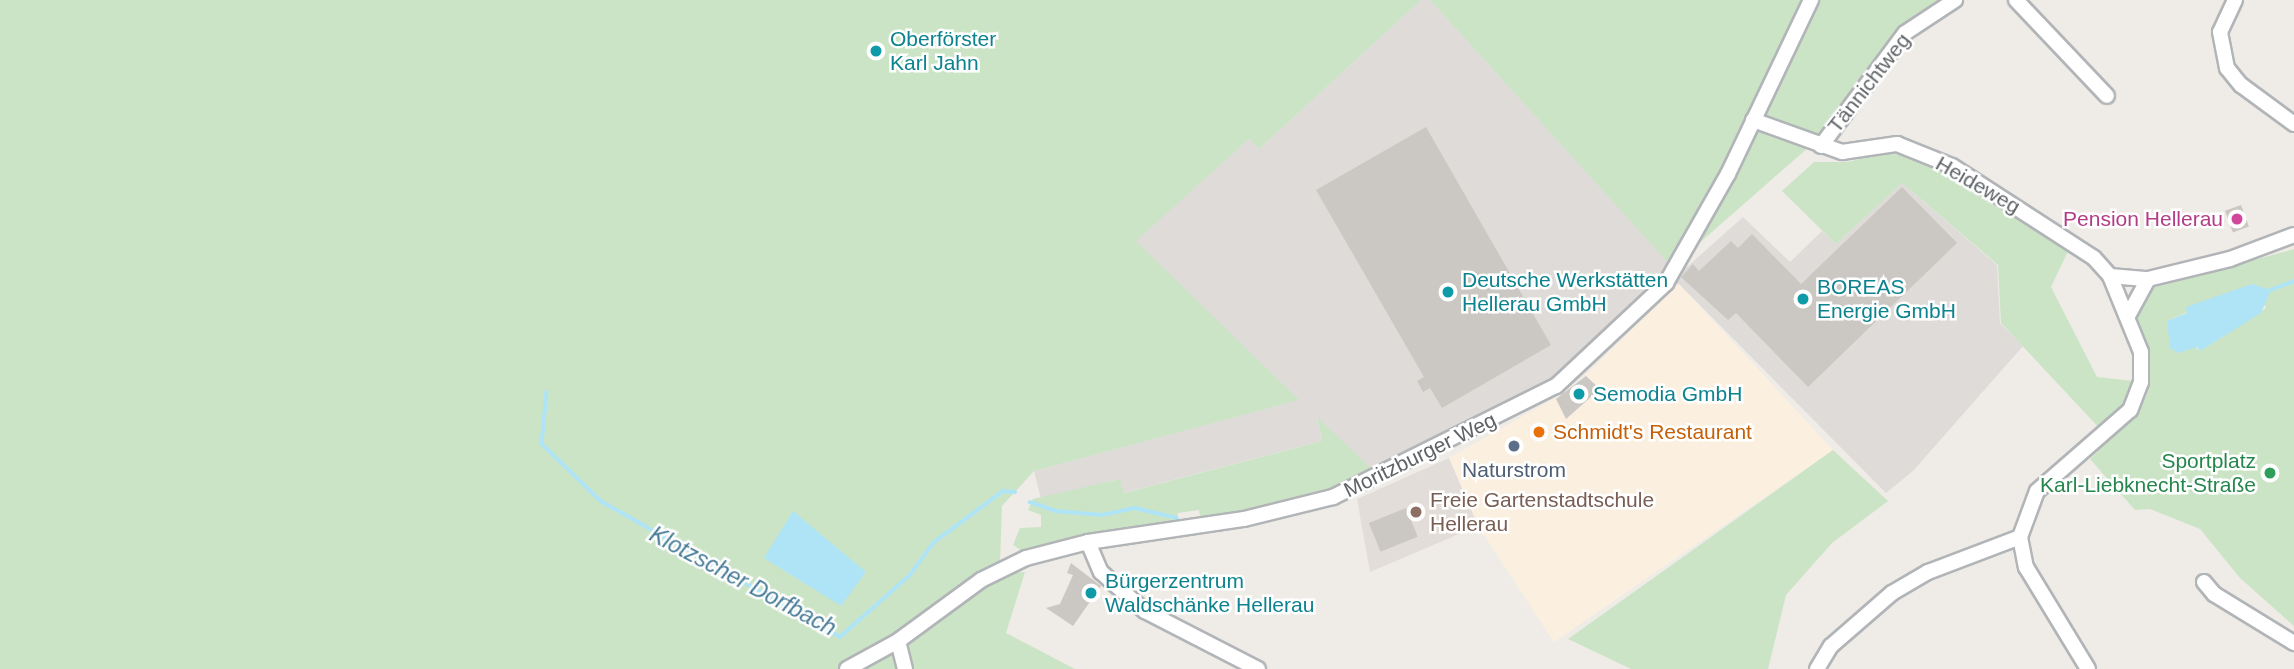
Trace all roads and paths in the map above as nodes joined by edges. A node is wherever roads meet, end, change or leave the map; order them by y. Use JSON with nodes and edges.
{"nodes":[{"id":1,"x":1811,"y":0,"type":"edge"},
{"id":2,"x":1955,"y":0,"type":"edge"},
{"id":3,"x":2016,"y":0,"type":"edge"},
{"id":4,"x":2235,"y":0,"type":"edge"},
{"id":5,"x":2107,"y":96,"type":"dead end"},
{"id":6,"x":1753,"y":120,"type":"junction"},
{"id":7,"x":2294,"y":124,"type":"edge"},
{"id":8,"x":1821,"y":146,"type":"junction"},
{"id":9,"x":2294,"y":235,"type":"edge"},
{"id":10,"x":2110,"y":276,"type":"junction"},
{"id":11,"x":2148,"y":279,"type":"junction"},
{"id":12,"x":2128,"y":316,"type":"junction"},
{"id":13,"x":2020,"y":537,"type":"junction"},
{"id":14,"x":1088,"y":542,"type":"junction"},
{"id":15,"x":2204,"y":582,"type":"dead end"},
{"id":16,"x":898,"y":642,"type":"junction"},
{"id":17,"x":2294,"y":643,"type":"edge"},
{"id":18,"x":853,"y":666,"type":"edge"},
{"id":19,"x":874,"y":669,"type":"edge"},
{"id":20,"x":905,"y":669,"type":"edge"},
{"id":21,"x":1258,"y":669,"type":"edge"},
{"id":22,"x":1817,"y":669,"type":"edge"},
{"id":23,"x":2088,"y":669,"type":"edge"}],
"edges":[{"from":1,"to":6,"type":"street","name":"Moritzburger Weg"},
{"from":2,"to":8,"type":"street","name":"Tännichtweg"},
{"from":3,"to":5,"type":"street"},
{"from":4,"to":7,"type":"street"},
{"from":6,"to":8,"type":"street","name":"Heideweg"},
{"from":6,"to":14,"type":"street","name":"Moritzburger Weg"},
{"from":8,"to":10,"type":"street","name":"Heideweg"},
{"from":9,"to":11,"type":"street"},
{"from":10,"to":11,"type":"street"},
{"from":10,"to":12,"type":"street"},
{"from":11,"to":12,"type":"street"},
{"from":12,"to":13,"type":"street"},
{"from":13,"to":22,"type":"street"},
{"from":13,"to":23,"type":"street"},
{"from":14,"to":16,"type":"street","name":"Moritzburger Weg"},
{"from":14,"to":21,"type":"street"},
{"from":15,"to":17,"type":"street"},
{"from":16,"to":18,"type":"street","name":"Moritzburger Weg"},
{"from":16,"to":20,"type":"street"},
{"from":18,"to":19,"type":"street"}]}
